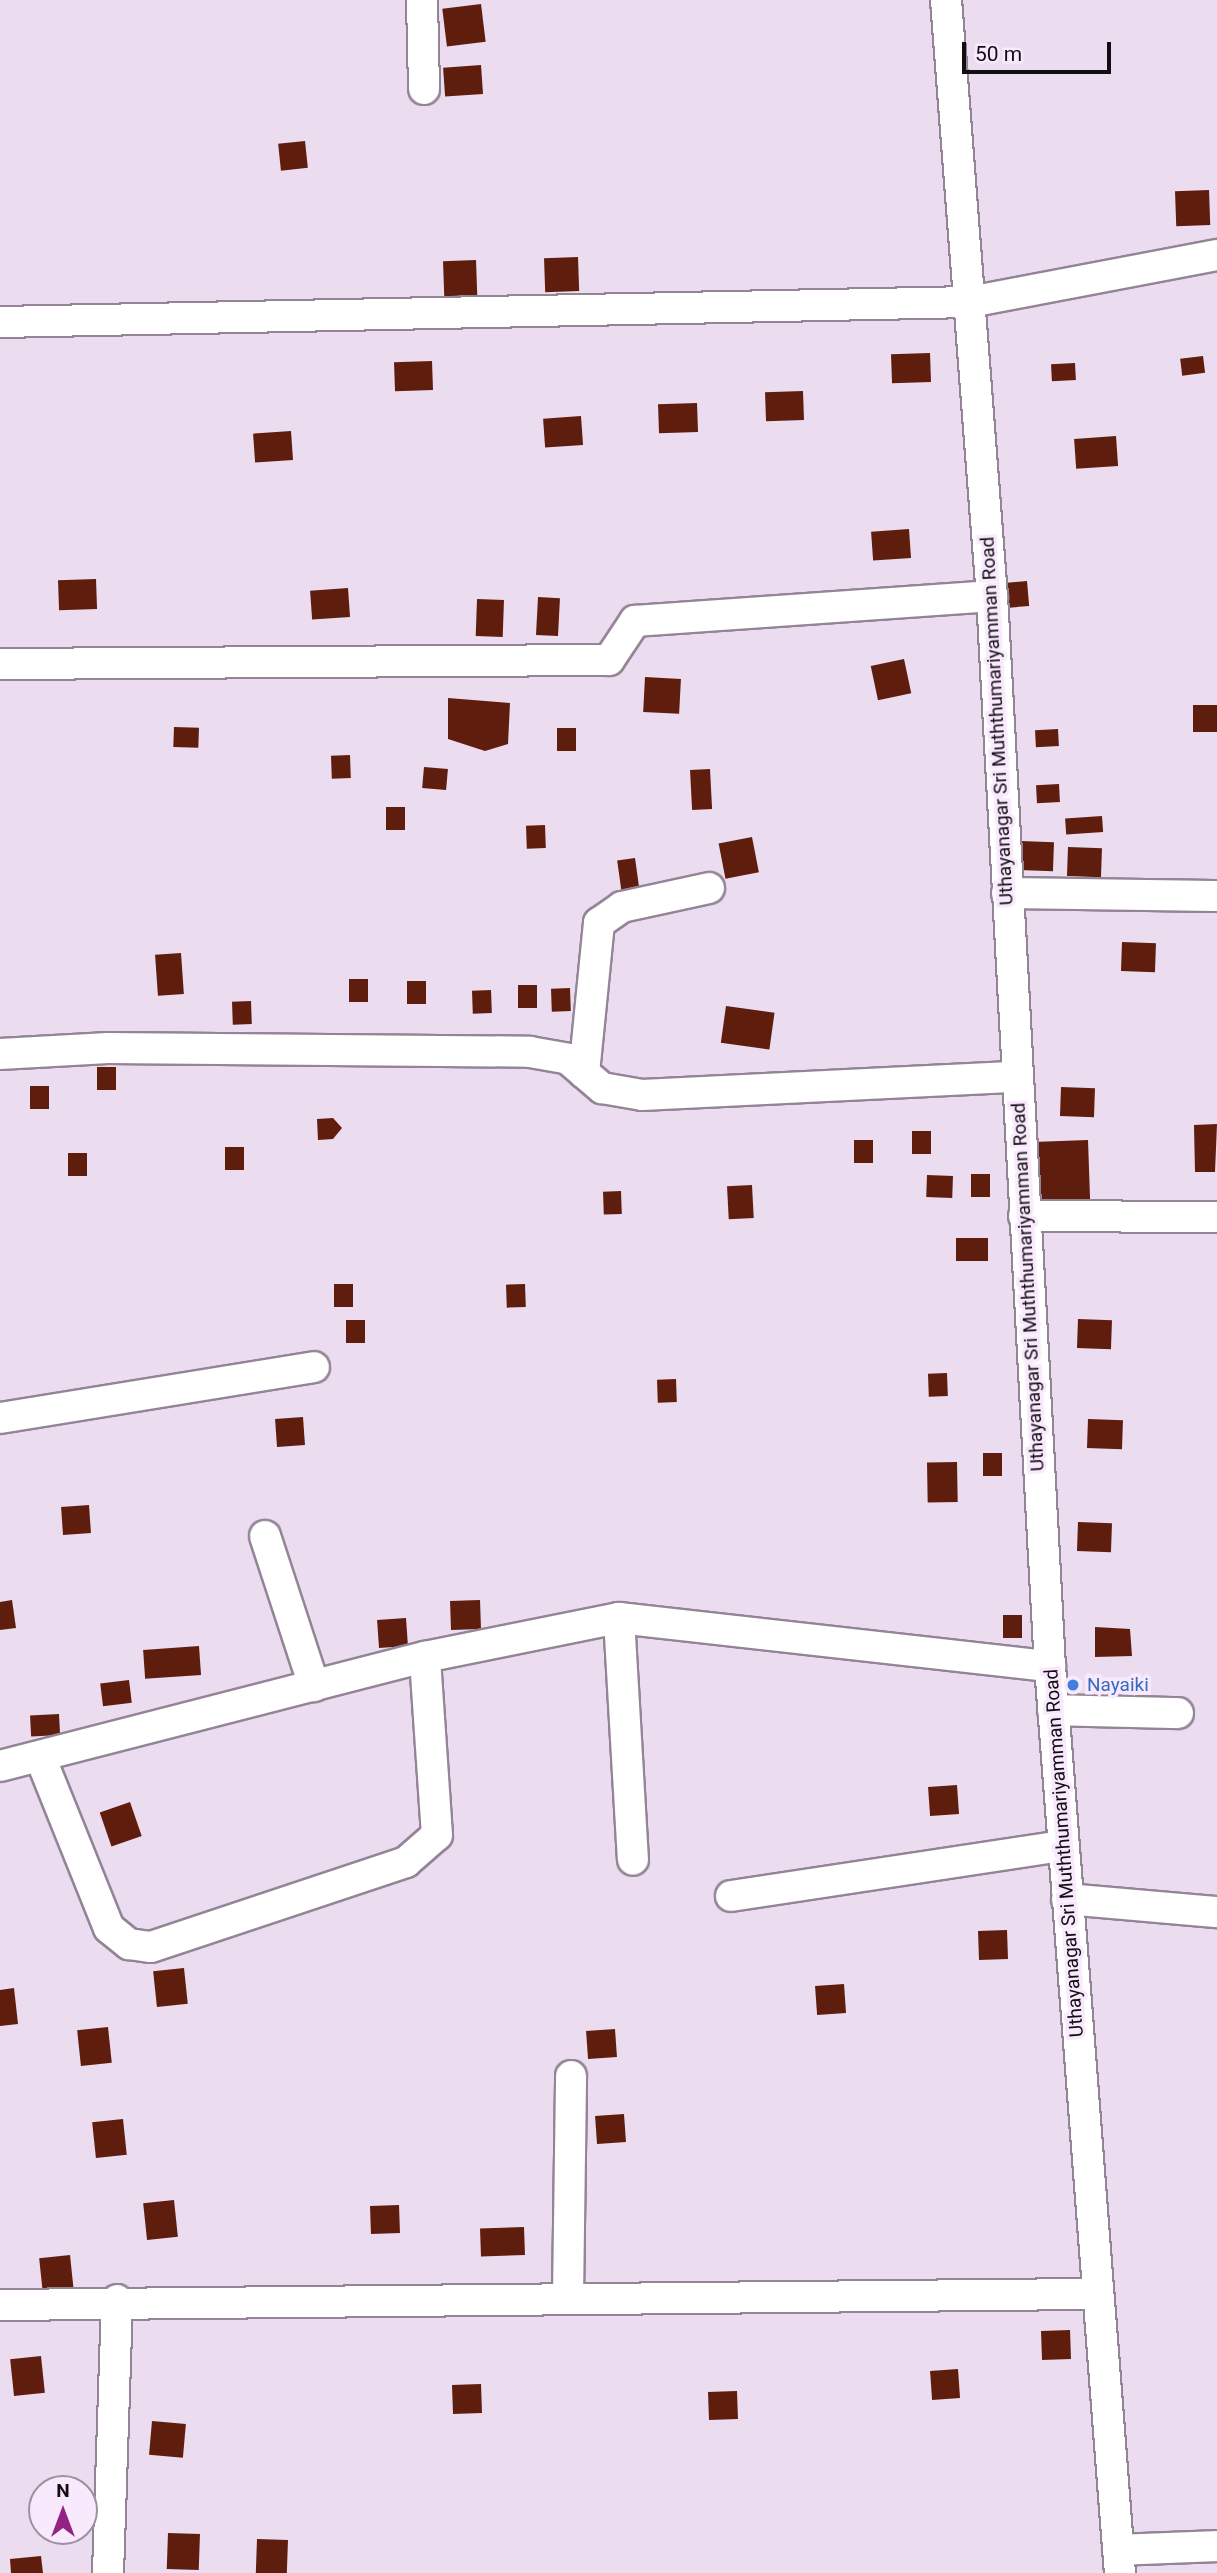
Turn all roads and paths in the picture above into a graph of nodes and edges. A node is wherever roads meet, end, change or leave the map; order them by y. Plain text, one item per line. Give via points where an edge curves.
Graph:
1 (422, 0) edge
2 (946, 0) edge
3 (424, 89) dead end
4 (1217, 255) edge
5 (970, 302) junction
6 (0, 322) edge
7 (992, 596) junction
8 (0, 664) edge
9 (709, 888) dead end
10 (1007, 893) junction
11 (1217, 896) edge
12 (0, 1054) edge
13 (584, 1073) junction
14 (1016, 1077) junction
15 (1024, 1216) junction
16 (1217, 1217) edge
17 (314, 1367) dead end
18 (0, 1418) edge
19 (265, 1536) dead end
20 (619, 1618) junction
21 (425, 1657) junction
22 (1050, 1666) junction
23 (314, 1686) junction
24 (1053, 1710) junction
25 (1178, 1713) dead end
26 (41, 1759) junction
27 (0, 1766) edge
28 (1063, 1846) junction
29 (633, 1860) dead end
30 (731, 1896) dead end
31 (1067, 1899) junction
32 (1217, 1912) edge
33 (571, 2076) dead end
34 (1096, 2294) junction
35 (568, 2297) junction
36 (117, 2300) junction
37 (0, 2305) edge
38 (1217, 2546) edge
39 (1119, 2562) edge
40 (108, 2573) edge

1 - 3 street
2 - 5 street, Uthayanagar Sri Muththumariyamman Road
4 - 5 street
5 - 6 street
5 - 7 street, Uthayanagar Sri Muththumariyamman Road
7 - 8 street via 635,621 609,660
7 - 10 street, Uthayanagar Sri Muththumariyamman Road
9 - 13 street via 622,907 599,923
10 - 11 street
10 - 14 street, Uthayanagar Sri Muththumariyamman Road
12 - 13 street via 108,1048 530,1052 568,1059
13 - 14 street via 602,1088 642,1095
14 - 15 street, Uthayanagar Sri Muththumariyamman Road
15 - 16 street
15 - 22 street, Uthayanagar Sri Muththumariyamman Road
17 - 18 street
19 - 23 street
20 - 21 street
20 - 22 street
20 - 29 street
21 - 23 street
21 - 26 street via 437,1835 406,1862 151,1947 129,1944 109,1928
22 - 24 street, Uthayanagar Sri Muththumariyamman Road
23 - 26 street
24 - 25 street
24 - 28 street, Uthayanagar Sri Muththumariyamman Road
26 - 27 street
28 - 30 street
28 - 31 street, Uthayanagar Sri Muththumariyamman Road
31 - 32 street
31 - 34 street, Uthayanagar Sri Muththumariyamman Road
33 - 35 street
34 - 35 street
34 - 39 street, Uthayanagar Sri Muththumariyamman Road
35 - 36 street
36 - 37 street
36 - 40 street
38 - 39 street

